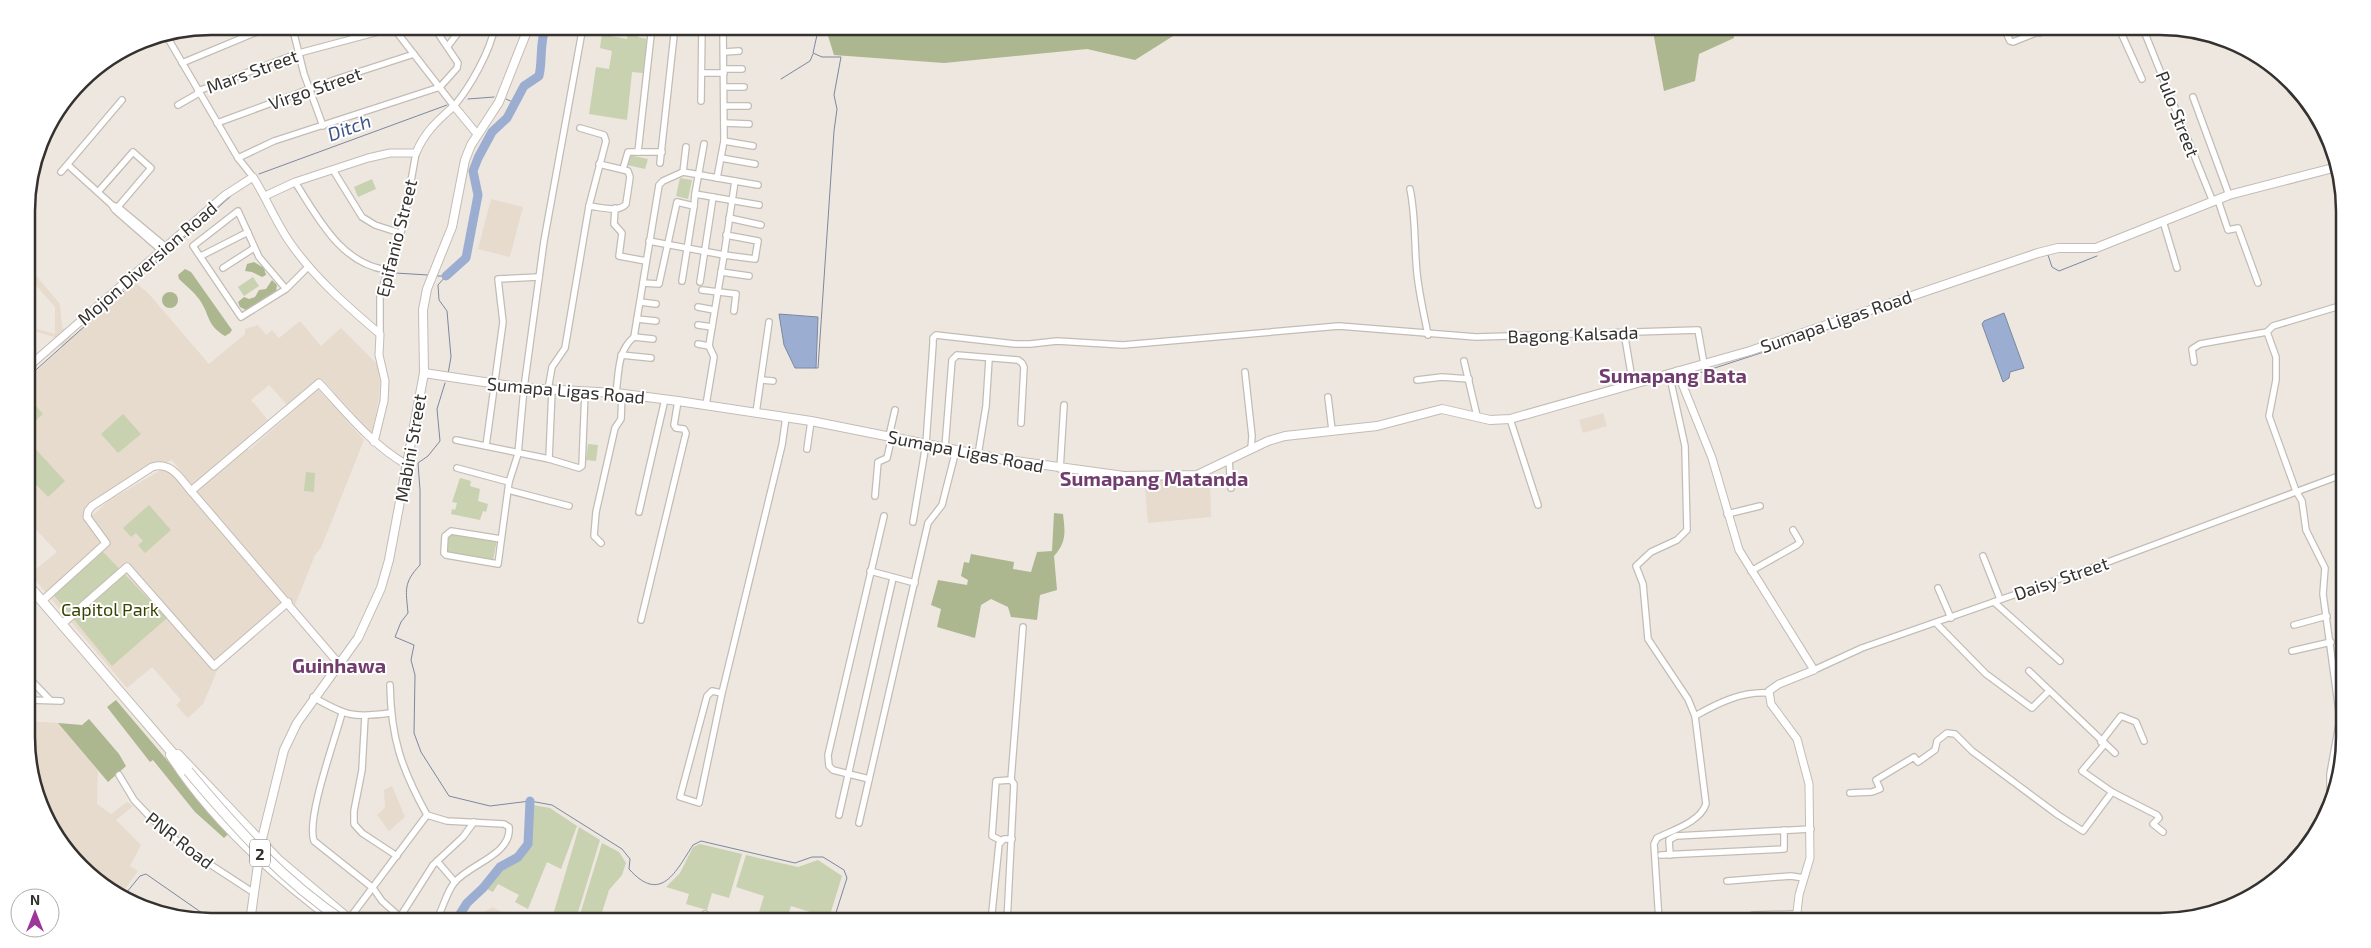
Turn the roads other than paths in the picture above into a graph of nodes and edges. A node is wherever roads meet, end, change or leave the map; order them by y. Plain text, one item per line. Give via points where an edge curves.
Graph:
1 (250, 35) edge
2 (294, 35) edge
3 (363, 35) edge
4 (399, 35) edge
5 (440, 35) edge
6 (456, 35) edge
7 (492, 35) edge
8 (525, 35) edge
9 (581, 35) edge
10 (651, 35) edge
11 (674, 35) edge
12 (702, 35) edge
13 (723, 35) edge
14 (2007, 35) edge
15 (2034, 35) edge
16 (2122, 35) edge
17 (2146, 35) edge
18 (169, 40) edge
19 (448, 46) junction
20 (739, 51) dead end
21 (724, 52) junction
22 (299, 53) junction
23 (414, 54) junction
24 (182, 64) junction
25 (742, 69) dead end
26 (724, 71) junction
27 (702, 73) junction
28 (2142, 79) dead end
29 (440, 87) junction
30 (724, 87) junction
31 (744, 87) dead end
32 (310, 88) junction
33 (198, 92) junction
34 (2193, 96) dead end
35 (122, 100) dead end
36 (701, 101) dead end
37 (178, 105) dead end
38 (454, 106) junction
39 (724, 106) junction
40 (748, 106) dead end
41 (217, 123) junction
42 (724, 124) junction
43 (749, 124) dead end
44 (323, 126) junction
45 (580, 128) dead end
46 (477, 134) junction
47 (724, 142) junction
48 (704, 144) dead end
49 (753, 146) dead end
50 (686, 147) dead end
51 (638, 152) junction
52 (662, 152) junction
53 (416, 153) junction
54 (238, 158) junction
55 (720, 158) junction
56 (660, 163) dead end
57 (68, 164) junction
58 (599, 164) junction
59 (755, 164) dead end
60 (623, 169) junction
61 (2331, 169) edge
62 (333, 170) junction
63 (61, 172) dead end
64 (683, 172) junction
65 (698, 175) junction
66 (253, 177) junction
67 (717, 178) junction
68 (735, 181) junction
69 (295, 182) junction
70 (758, 185) dead end
71 (1410, 189) dead end
72 (98, 192) junction
73 (695, 194) junction
74 (2229, 195) junction
75 (265, 196) junction
76 (712, 197) junction
77 (732, 200) junction
78 (2215, 201) junction
79 (759, 205) dead end
80 (589, 206) junction
81 (694, 206) junction
82 (115, 207) junction
83 (615, 208) junction
84 (729, 218) junction
85 (2163, 222) junction
86 (761, 225) dead end
87 (248, 232) junction
88 (400, 233) junction
89 (726, 235) junction
90 (649, 241) junction
91 (666, 242) junction
92 (254, 248) junction
93 (687, 248) junction
94 (164, 249) junction
95 (705, 252) junction
96 (724, 254) junction
97 (201, 256) junction
98 (646, 260) junction
99 (309, 266) junction
100 (223, 268) dead end
101 (2176, 268) dead end
102 (387, 270) junction
103 (720, 272) junction
104 (540, 276) junction
105 (749, 276) dead end
106 (682, 282) dead end
107 (700, 282) dead end
108 (643, 283) junction
109 (2258, 283) dead end
110 (286, 289) junction
111 (702, 290) dead end
112 (717, 292) junction
113 (640, 302) junction
114 (656, 304) dead end
115 (698, 307) dead end
116 (2336, 307) edge
117 (714, 310) junction
118 (734, 311) dead end
119 (637, 319) junction
120 (656, 322) dead end
121 (769, 322) dead end
122 (698, 325) dead end
123 (712, 327) junction
124 (1624, 332) junction
125 (2267, 332) junction
126 (380, 334) junction
127 (1428, 335) junction
128 (634, 337) junction
129 (653, 339) dead end
130 (698, 344) dead end
131 (709, 346) junction
132 (621, 355) junction
133 (651, 358) dead end
134 (989, 359) junction
135 (35, 361) edge
136 (1464, 361) dead end
137 (2194, 362) dead end
138 (1704, 364) junction
139 (1245, 372) dead end
140 (1673, 372) junction
141 (424, 373) junction
142 (1469, 379) junction
143 (761, 380) junction
144 (1417, 380) dead end
145 (773, 381) dead end
146 (494, 385) junction
147 (1633, 385) junction
148 (524, 388) junction
149 (550, 390) junction
150 (584, 392) junction
151 (619, 394) junction
152 (1328, 397) dead end
153 (664, 399) junction
154 (678, 401) junction
155 (706, 405) junction
156 (1064, 405) dead end
157 (895, 410) dead end
158 (756, 413) junction
159 (1477, 416) junction
160 (786, 417) junction
161 (1510, 419) junction
162 (811, 421) junction
163 (1021, 423) dead end
164 (1332, 430) junction
165 (891, 436) junction
166 (456, 440) dead end
167 (374, 442) junction
168 (926, 444) junction
169 (486, 446) junction
170 (945, 448) junction
171 (807, 449) dead end
172 (1251, 449) junction
173 (956, 450) junction
174 (518, 454) junction
175 (978, 455) junction
176 (549, 459) junction
177 (1230, 460) junction
178 (407, 465) junction
179 (457, 468) dead end
180 (1060, 469) junction
181 (2336, 477) edge
182 (509, 482) junction
183 (1232, 488) dead end
184 (508, 490) junction
185 (191, 491) junction
186 (2296, 491) junction
187 (874, 496) dead end
188 (1538, 505) dead end
189 (569, 506) dead end
190 (1760, 506) dead end
191 (639, 512) dead end
192 (1727, 514) junction
193 (884, 516) dead end
194 (912, 522) dead end
195 (1793, 530) dead end
196 (501, 539) junction
197 (601, 543) dead end
198 (1983, 556) dead end
199 (870, 571) junction
200 (1751, 571) junction
201 (893, 578) junction
202 (915, 583) junction
203 (1938, 588) dead end
204 (35, 593) edge
205 (2000, 599) junction
206 (42, 601) junction
207 (288, 602) junction
208 (1994, 602) junction
209 (2327, 616) junction
210 (1950, 618) junction
211 (641, 620) dead end
212 (62, 624) junction
213 (1937, 624) junction
214 (2294, 625) dead end
215 (1023, 627) dead end
216 (2331, 642) junction
217 (2292, 651) dead end
218 (2060, 661) dead end
219 (340, 665) junction
220 (1814, 670) junction
221 (2029, 671) dead end
222 (35, 684) edge
223 (390, 685) dead end
224 (2336, 685) edge
225 (2049, 691) junction
226 (722, 693) junction
227 (1769, 693) junction
228 (313, 698) junction
229 (35, 700) edge
230 (50, 700) junction
231 (61, 701) dead end
232 (342, 713) junction
233 (390, 713) junction
234 (366, 716) junction
235 (1695, 716) junction
236 (158, 736) junction
237 (2144, 740) dead end
238 (2336, 741) edge
239 (2102, 744) junction
240 (2114, 753) dead end
241 (849, 774) junction
242 (119, 775) dead end
243 (869, 779) junction
244 (1010, 780) junction
245 (2330, 783) edge
246 (2112, 792) junction
247 (1850, 793) dead end
248 (426, 815) junction
249 (839, 815) dead end
250 (474, 822) junction
251 (860, 823) dead end
252 (1811, 829) junction
253 (1784, 830) junction
254 (2163, 832) dead end
255 (1000, 840) junction
256 (1012, 840) junction
257 (261, 843) junction
258 (1661, 855) dead end
259 (1670, 855) junction
260 (397, 856) junction
261 (260, 860) junction
262 (437, 861) junction
263 (1804, 878) junction
264 (1727, 881) dead end
265 (455, 882) junction
266 (373, 888) junction
267 (254, 893) junction
268 (251, 913) edge
269 (325, 913) edge
270 (337, 913) edge
271 (340, 913) edge
272 (355, 913) edge
273 (397, 913) edge
274 (402, 913) edge
275 (438, 913) edge
276 (992, 913) edge
277 (1008, 913) edge
278 (1658, 913) edge
279 (1797, 913) edge

1 - 24 street
2 - 22 street
3 - 22 street, Mars Street
4 - 23 street
5 - 19 street
6 - 19 street
7 - 38 street via 474,77
8 - 46 main road, Mabini Street via 499,102
9 - 104 street
10 - 51 street
11 - 52 street
12 - 27 street
13 - 21 street
14 - 15 street via 2013,42
16 - 28 street
17 - 78 street, Pulo Street
18 - 24 street
19 - 29 street via 456,57 457,68
20 - 21 street
21 - 26 street
22 - 32 street
22 - 33 street, Mars Street
23 - 29 street
23 - 32 street, Virgo Street
24 - 33 street
25 - 26 street
26 - 27 street
26 - 30 street
27 - 36 street
29 - 38 street
29 - 44 street
30 - 31 street
30 - 39 street
32 - 41 street, Virgo Street
32 - 44 street
33 - 37 street, Mars Street
33 - 41 street
34 - 74 street
35 - 57 street
38 - 46 street
38 - 53 street, Epifanio Street via 432,125
39 - 40 street
39 - 42 street
41 - 54 street
42 - 43 street
42 - 47 street
44 - 54 street via 274,141
45 - 58 street via 606,137
46 - 141 main road, Mabini Street via 465,160 452,227 427,289 423,310
47 - 49 street
47 - 55 street
48 - 65 street
50 - 64 street
51 - 52 street
51 - 60 street via 626,153
52 - 56 street
53 - 62 street via 390,153
53 - 88 street, Epifanio Street
54 - 66 street
55 - 59 street
55 - 67 street
57 - 63 street
57 - 72 street
58 - 60 street
58 - 80 street
60 - 83 street via 630,173 626,204
61 - 74 main road, Sumapa Ligas Road
62 - 69 street
62 - 88 street via 362,217
64 - 65 street
64 - 90 street via 659,185
65 - 67 street
65 - 73 street
66 - 75 street
66 - 94 street, Mojon Diversion Road via 225,195
67 - 68 street
68 - 70 street
68 - 77 street
69 - 75 street
69 - 102 street via 343,250 372,268
71 - 127 street via 1415,215 1417,276
72 - 82 street
72 - 82 street via 133,152 151,168
73 - 76 street
73 - 81 street
74 - 78 main road, Sumapa Ligas Road
75 - 99 street via 290,243
76 - 77 street
76 - 95 street
77 - 79 street
77 - 84 street
78 - 85 main road, Sumapa Ligas Road
78 - 109 street, Pulo Street via 2228,230 2238,228
80 - 83 street
80 - 149 street via 566,348 552,367
81 - 91 street via 677,202
81 - 93 street
82 - 94 street
83 - 98 street via 614,224 622,232 620,256
84 - 86 street
84 - 89 street
85 - 101 street
85 - 138 main road, Sumapa Ligas Road via 2096,248 2058,248 2004,263
87 - 92 street
87 - 97 street
87 - 97 street via 238,211 193,246
88 - 102 street, Epifanio Street
89 - 96 street
89 - 96 street via 758,241 756,259
90 - 91 street
90 - 98 street
91 - 93 street
91 - 108 street via 659,284
92 - 100 street
92 - 110 street
93 - 95 street
93 - 106 street
94 - 135 street, Mojon Diversion Road
95 - 96 street
95 - 107 street
96 - 103 street
97 - 110 street via 241,317
98 - 108 street
99 - 110 street
99 - 126 street
102 - 126 street, Epifanio Street via 380,295
103 - 105 street
103 - 112 street
104 - 146 street via 498,279 503,322
104 - 148 street
108 - 113 street
111 - 112 street
112 - 117 street
112 - 118 street via 736,294
113 - 114 street
113 - 119 street
115 - 117 street
116 - 125 street via 2273,326
117 - 123 street
119 - 120 street
119 - 128 street
121 - 143 street
122 - 123 street
123 - 131 street
124 - 127 street, Bagong Kalsada via 1476,337
124 - 138 street, Bagong Kalsada via 1698,330
124 - 147 street
125 - 137 street via 2200,344 2192,349
125 - 186 street via 2276,357 2276,380 2269,416
126 - 167 street, Epifanio Street via 384,401
127 - 168 street, Bagong Kalsada via 1339,326 1123,345 1057,340 1014,344 936,335 932,344
128 - 129 street
128 - 132 street via 625,344
130 - 131 street
131 - 155 street via 714,357
132 - 133 street
132 - 151 street
134 - 163 street via 1022,362
134 - 170 street via 957,355 952,360
134 - 175 street
136 - 142 street
138 - 140 main road, Sumapa Ligas Road
139 - 172 street
140 - 147 main road, Sumapa Ligas Road
140 - 192 street via 1712,458
140 - 235 street via 1685,446 1687,530 1677,540 1651,552 1636,566 1643,584 1648,639 1688,699
141 - 146 main road, Sumapa Ligas Road
141 - 178 main road, Mabini Street
142 - 144 street via 1442,377
142 - 159 street
143 - 145 street
143 - 158 street
146 - 148 main road, Sumapa Ligas Road
146 - 169 street
147 - 161 main road, Sumapa Ligas Road
148 - 149 main road, Sumapa Ligas Road
148 - 174 street
149 - 150 main road, Sumapa Ligas Road
149 - 176 street
150 - 151 main road, Sumapa Ligas Road
150 - 176 street via 582,466 574,468
151 - 153 main road, Sumapa Ligas Road
151 - 197 street via 621,419 615,428 596,512 594,536
152 - 164 street
153 - 154 main road, Sumapa Ligas Road
153 - 191 street
154 - 155 main road, Sumapa Ligas Road
154 - 211 street via 674,425 686,433
155 - 158 main road, Sumapa Ligas Road
156 - 180 street
157 - 165 street
158 - 160 main road, Sumapa Ligas Road
159 - 161 main road, Sumapa Ligas Road via 1497,421
159 - 164 main road, Sumapa Ligas Road via 1442,409 1390,424
160 - 162 main road, Sumapa Ligas Road
160 - 226 street
161 - 188 street
162 - 165 main road, Sumapa Ligas Road
162 - 171 street
164 - 172 main road, Sumapa Ligas Road via 1285,436
165 - 168 main road, Sumapa Ligas Road
165 - 187 street via 887,458 878,462
166 - 169 street
167 - 178 street
167 - 185 street via 319,383
168 - 170 main road, Sumapa Ligas Road
168 - 194 street
169 - 174 street
170 - 173 main road, Sumapa Ligas Road
172 - 177 main road, Sumapa Ligas Road
173 - 175 main road, Sumapa Ligas Road
173 - 202 street via 942,505 928,523
174 - 176 street
174 - 182 street
175 - 180 main road, Sumapa Ligas Road
177 - 180 main road, Sumapa Ligas Road via 1197,475 1178,477 1124,476
177 - 183 street
178 - 219 main road, Mabini Street via 381,588 358,638
179 - 182 street
181 - 186 street, Daisy Street
182 - 184 street
184 - 189 street
184 - 196 street
185 - 206 street via 169,467 159,465 88,511 89,522 106,543
185 - 207 street
186 - 205 street, Daisy Street
186 - 209 street via 2302,501 2306,530 2325,568 2323,594
190 - 192 street
192 - 200 street
193 - 199 street
195 - 200 street via 1800,542 1797,545
196 - 196 street via 451,531 445,536 444,553 498,564
198 - 205 street
199 - 201 street
199 - 241 street via 828,755 832,770
200 - 220 street
201 - 202 street
201 - 241 street
202 - 243 street
203 - 210 street
204 - 206 highway, 2
205 - 208 street, Daisy Street
206 - 212 highway, 2
207 - 212 street via 214,666 127,568
207 - 219 street
208 - 210 street, Daisy Street
208 - 218 street
209 - 214 street
209 - 216 street
210 - 213 street, Daisy Street
212 - 236 highway, 2
213 - 220 street, Daisy Street via 1862,648
213 - 225 street via 1986,674 2032,708
215 - 244 street
216 - 217 street
216 - 224 street
219 - 228 main road, Mabini Street
220 - 227 street, Daisy Street via 1779,684
221 - 225 street
222 - 230 street
223 - 233 street
225 - 239 street
226 - 226 street via 712,691 707,696 680,797 699,803
227 - 235 street via 1754,692 1720,703
227 - 252 street via 1771,704 1797,740 1809,784
228 - 232 street
228 - 257 main road, Mabini Street via 284,750
229 - 230 street
230 - 231 street
232 - 234 street
232 - 266 street via 314,813 312,834 314,841
233 - 234 street
233 - 248 street via 398,754 409,784
234 - 260 street via 354,824 362,834
235 - 278 street via 1706,804 1704,812 1657,838 1654,844
236 - 257 main road via 193,768
236 - 261 main road via 184,776
236 - 270 highway, 2, bridge via 268,860 293,883
237 - 239 street via 2136,722 2121,716
238 - 245 street
239 - 240 street
239 - 246 street via 2082,771
241 - 243 street
241 - 249 street
242 - 267 street, PNR Road via 142,810 188,850
243 - 251 street
244 - 255 street via 996,781 992,836
244 - 256 street via 1014,784
246 - 247 street via 2086,829 2080,830 1972,751 1955,734 1947,733 1937,741 1935,750 1918,762 1914,757 1876,780 1880,789
246 - 254 street via 2158,816 2153,824
248 - 250 street via 447,821
248 - 260 street
250 - 262 street
250 - 265 street via 504,824 510,827 510,838 503,847
252 - 253 street
252 - 263 street via 1810,858
253 - 259 street via 1676,836 1669,840
253 - 259 street via 1784,849
255 - 256 street
255 - 276 street
256 - 277 street
257 - 261 main road, Mabini Street
257 - 271 main road
258 - 259 street
260 - 266 street
261 - 267 main road, Mabini Street
261 - 269 main road
262 - 265 street
262 - 274 street
263 - 264 street via 1790,876
263 - 279 street
265 - 275 street
266 - 272 street
266 - 273 street
267 - 268 main road, Mabini Street

